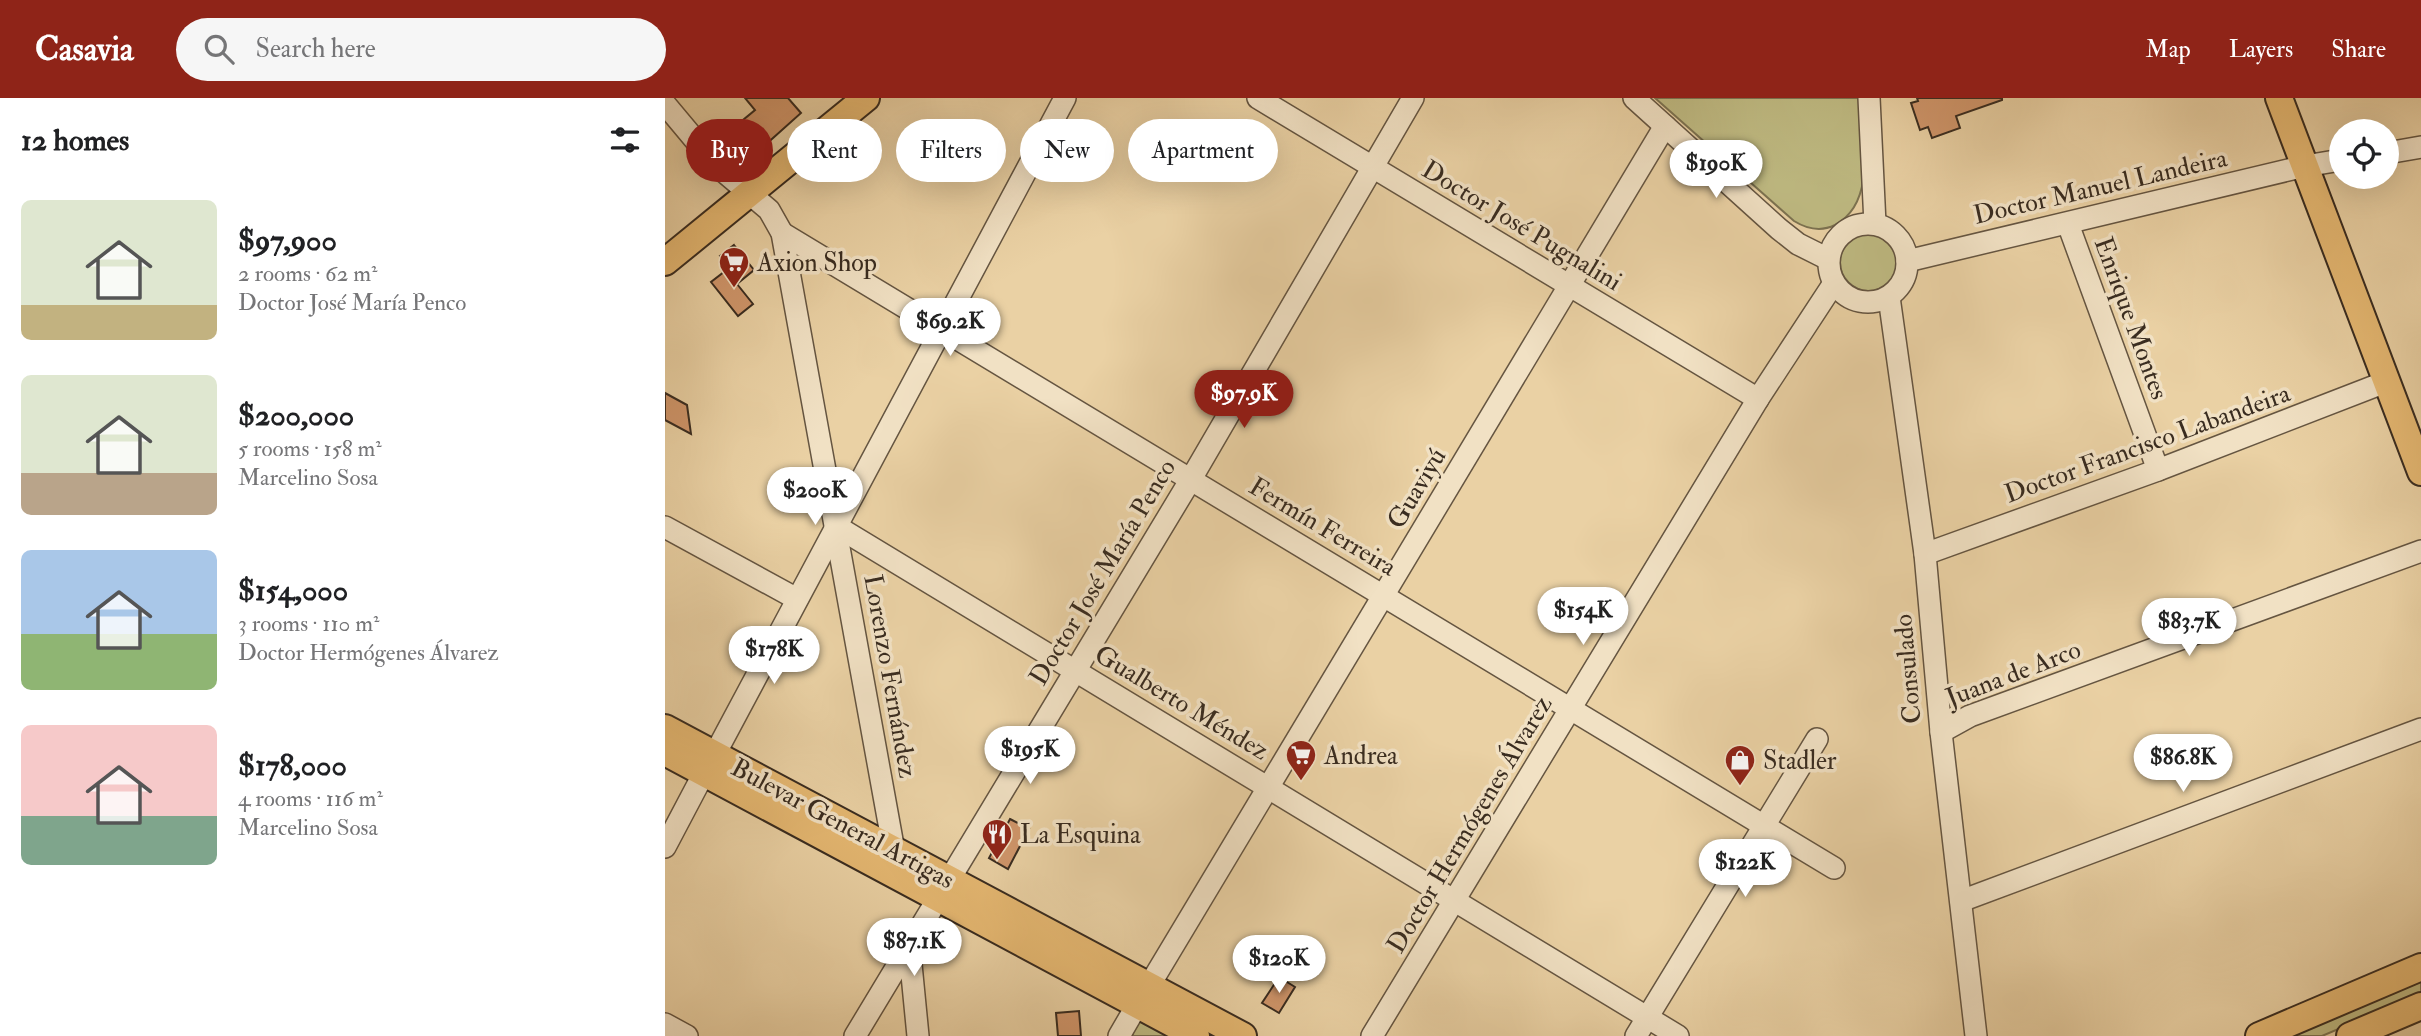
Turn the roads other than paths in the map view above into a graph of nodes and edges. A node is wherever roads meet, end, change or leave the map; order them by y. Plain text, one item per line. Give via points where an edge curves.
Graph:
1 (866, 98) edge
2 (1065, 98) edge
3 (1258, 98) edge
4 (1413, 98) edge
5 (1634, 98) edge
6 (1869, 98) edge
7 (2279, 98) edge
8 (665, 104) edge
9 (1665, 126) junction
10 (2421, 147) edge
11 (2399, 151) edge
12 (2329, 162) edge
13 (2305, 166) junction
14 (1373, 167) junction
15 (749, 192) junction
16 (1875, 224) junction
17 (2067, 224) junction
18 (782, 233) junction
19 (1828, 259) junction
20 (1907, 261) junction
21 (665, 262) edge
22 (1834, 283) junction
23 (1569, 286) junction
24 (1889, 297) junction
25 (942, 329) junction
26 (2388, 382) junction
27 (1758, 398) junction
28 (2158, 470) junction
29 (2421, 472) edge
30 (1191, 479) junction
31 (836, 526) junction
32 (665, 527) edge
33 (2421, 551) edge
34 (1925, 554) junction
35 (1384, 595) junction
36 (797, 598) junction
37 (1076, 671) junction
38 (1571, 708) junction
39 (665, 728) edge
40 (2421, 729) edge
41 (1941, 732) junction
42 (1817, 739) dead end
43 (665, 752) edge
44 (710, 764) junction
45 (1269, 787) junction
46 (1765, 825) junction
47 (665, 847) edge
48 (894, 851) junction
49 (1834, 868) dead end
50 (942, 888) junction
51 (1456, 900) junction
52 (1961, 901) junction
53 (909, 944) junction
54 (2421, 967) edge
55 (1143, 996) junction
56 (2421, 1006) edge
57 (1648, 1017) junction
58 (665, 1024) edge
59 (687, 1036) edge
60 (855, 1036) edge
61 (918, 1036) edge
62 (1119, 1036) edge
63 (1196, 1036) edge
64 (1243, 1036) edge
65 (1372, 1036) edge
66 (1636, 1036) edge
67 (1678, 1036) edge
68 (1976, 1036) edge
69 (2259, 1036) edge
70 (2350, 1036) edge

1 - 15 main road
2 - 25 street
3 - 14 street, Doctor José Pugnalini
4 - 14 street, Doctor José María Penco
5 - 9 street
6 - 16 street
7 - 13 main road
8 - 15 street, Lorenzo Fernández via 716,165
9 - 19 street via 1789,237
9 - 23 street, Guaviyú
10 - 11 street
12 - 13 street, Doctor Manuel Landeira
13 - 17 street, Doctor Manuel Landeira
13 - 26 main road
14 - 23 street, Doctor José Pugnalini
14 - 30 street, Doctor José María Penco
15 - 18 street, Lorenzo Fernández via 769,210
15 - 21 main road
16 - 19 street via 1857,225 1840,234
16 - 20 street via 1900,240
17 - 20 street, Doctor Manuel Landeira
17 - 28 street, Enrique Montes
18 - 25 street, Fermín Ferreira
18 - 31 street, Lorenzo Fernández
19 - 22 street
20 - 24 street via 1901,284
22 - 24 street via 1854,300 1872,302
22 - 27 street, Doctor Hermógenes Álvarez
23 - 27 street, Doctor José Pugnalini
23 - 35 street, Guaviyú
24 - 34 street, Consulado
25 - 30 street, Fermín Ferreira
25 - 31 street
26 - 28 street, Doctor Francisco Labandeira
26 - 29 main road
27 - 38 street, Doctor Hermógenes Álvarez
28 - 34 street, Doctor Francisco Labandeira
30 - 35 street, Fermín Ferreira
30 - 37 street, Doctor José María Penco
31 - 36 street
31 - 37 street, Gualberto Méndez
31 - 48 street, Lorenzo Fernández
32 - 36 street
33 - 41 street, Juana de Arco via 1971,716
34 - 41 street, Consulado
35 - 38 street, Fermín Ferreira
35 - 45 street, Guaviyú
36 - 44 street
37 - 45 street, Gualberto Méndez
37 - 50 street, Doctor José María Penco
38 - 46 street, Fermín Ferreira
38 - 51 street, Doctor Hermógenes Álvarez
39 - 44 main road, Bulevar General Artigas
40 - 52 street
41 - 52 street, Consulado
42 - 46 street
43 - 44 main road, Bulevar General Artigas
44 - 47 street
44 - 48 main road, Bulevar General Artigas
44 - 50 main road, Bulevar General Artigas
45 - 51 street, Gualberto Méndez
45 - 55 street, Guaviyú
46 - 49 street, Fermín Ferreira
46 - 57 street
48 - 50 main road, Bulevar General Artigas
50 - 53 street, Doctor José María Penco
50 - 55 main road, Bulevar General Artigas
51 - 57 street, Gualberto Méndez
51 - 65 street, Doctor Hermógenes Álvarez
52 - 68 street, Consulado
53 - 60 street, Doctor José María Penco
53 - 61 street
54 - 69 main road
55 - 62 street, Guaviyú
55 - 63 main road, Bulevar General Artigas
55 - 64 main road, Bulevar General Artigas
56 - 70 main road
57 - 66 street
57 - 67 street, Gualberto Méndez
58 - 59 street

